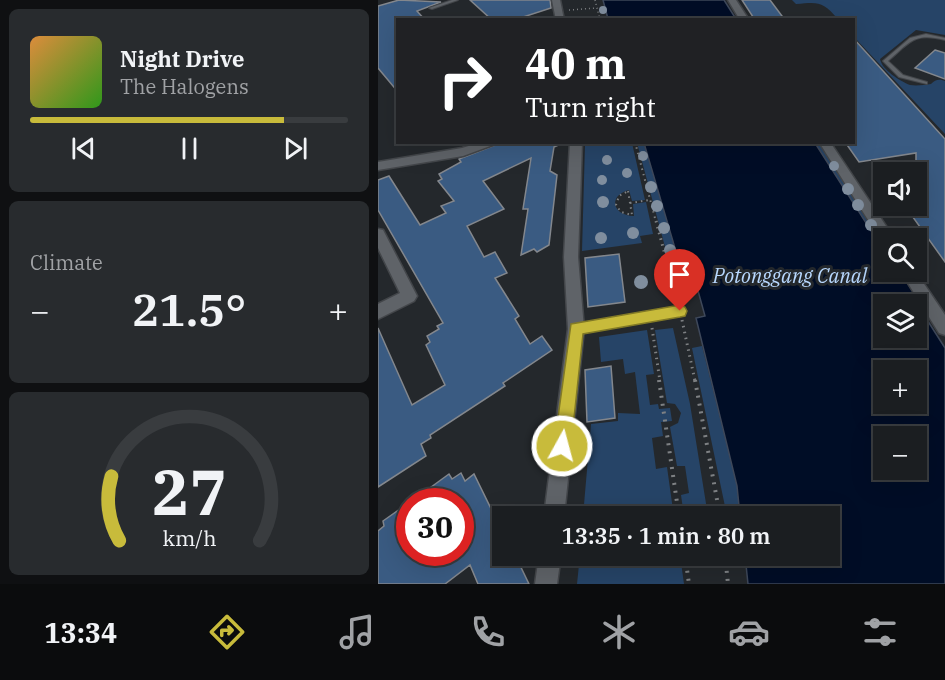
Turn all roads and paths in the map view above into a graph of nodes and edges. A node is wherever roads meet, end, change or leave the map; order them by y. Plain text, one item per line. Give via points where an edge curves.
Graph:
1 (456, 0) edge
2 (556, 0) edge
3 (595, 0) edge
4 (732, 0) edge
5 (431, 8) dead end
6 (597, 8) junction
7 (564, 10) dead end
8 (560, 18) edge
9 (600, 18) edge
10 (744, 18) edge
11 (945, 39) edge
12 (925, 83) dead end
13 (489, 144) edge
14 (576, 144) edge
15 (635, 144) edge
16 (826, 144) edge
17 (378, 166) edge
18 (649, 200) junction
19 (630, 203) junction
20 (881, 228) edge
21 (378, 234) edge
22 (915, 282) edge
23 (680, 311) junction
24 (378, 312) edge
25 (650, 318) junction
26 (945, 328) edge
27 (576, 329) junction
28 (555, 506) edge
29 (678, 506) edge
30 (718, 506) edge
31 (548, 566) edge
32 (687, 566) edge
33 (726, 566) edge
34 (546, 584) edge
35 (689, 584) edge
36 (728, 584) edge

1 - 5 lane
2 - 8 street
3 - 6 path
4 - 10 street
6 - 7 path
6 - 9 path
11 - 12 lane via 917,35 885,61 901,76
13 - 17 street
14 - 27 street via 571,257
15 - 18 path
16 - 20 street
18 - 19 path
18 - 23 path
19 - 19 path via 628,191 619,196 616,205 621,212 632,215
21 - 24 street via 409,296
22 - 26 street
23 - 25 lane
23 - 30 path
25 - 27 lane
25 - 29 path
27 - 28 street
31 - 34 street
32 - 35 path
33 - 36 path

